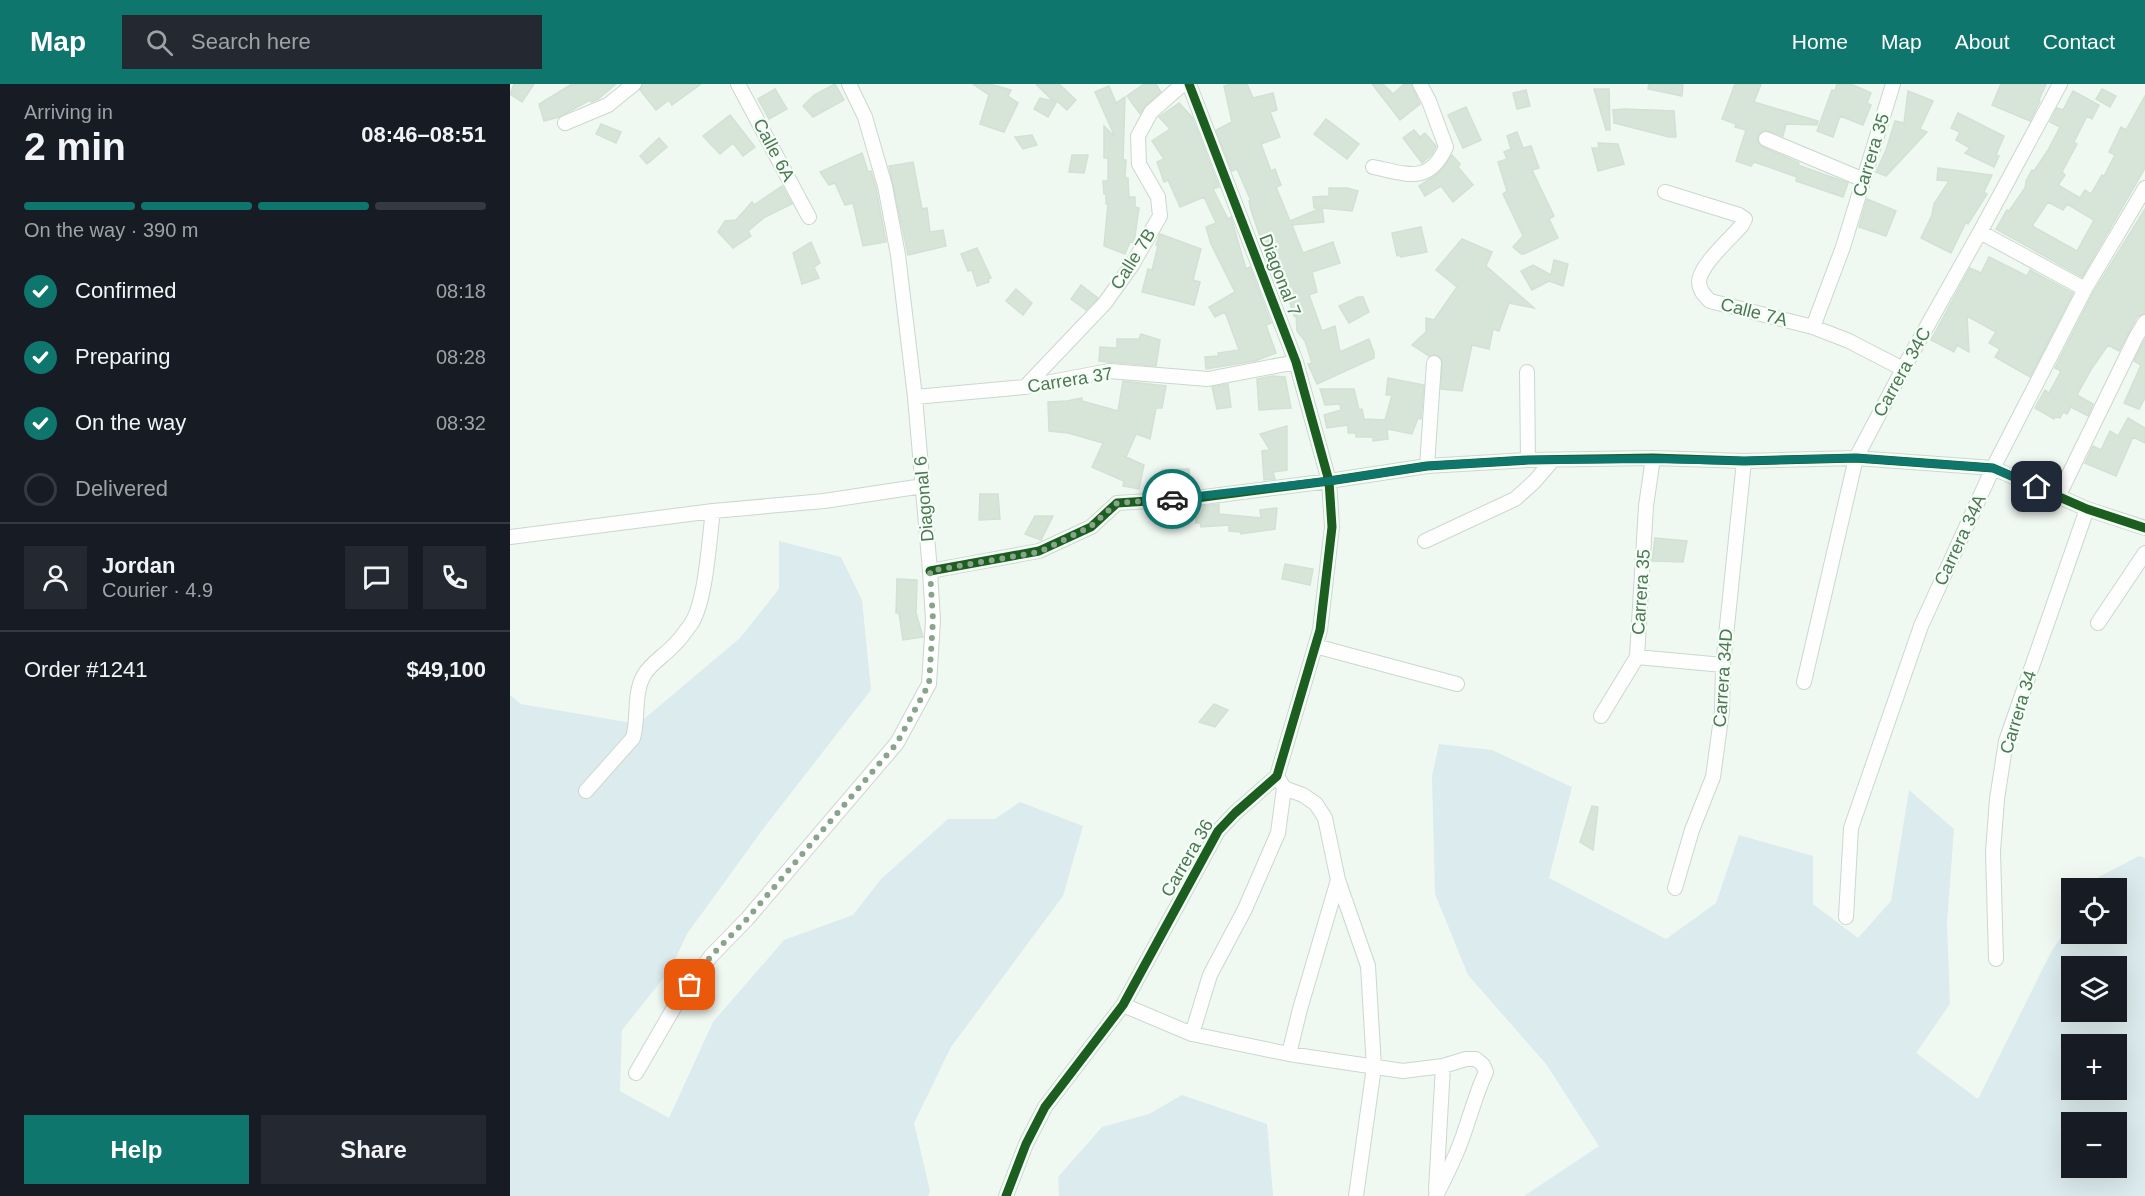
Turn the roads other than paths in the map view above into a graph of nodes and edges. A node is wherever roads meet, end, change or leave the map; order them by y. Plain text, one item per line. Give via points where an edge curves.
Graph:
1 (634, 84) edge
2 (738, 84) edge
3 (849, 84) edge
4 (1183, 84) edge
5 (1189, 84) edge
6 (1420, 84) edge
7 (1893, 84) edge
8 (2060, 84) edge
9 (565, 123) dead end
10 (1766, 139) dead end
11 (1373, 167) dead end
12 (1864, 180) junction
13 (2145, 188) edge
14 (1665, 192) dead end
15 (809, 217) dead end
16 (1980, 232) junction
17 (2085, 289) junction
18 (2145, 322) edge
19 (1813, 327) junction
20 (1296, 362) junction
21 (1434, 363) dead end
22 (1903, 369) junction
23 (1527, 372) dead end
24 (1025, 387) junction
25 (915, 397) junction
26 (1856, 458) junction
27 (1653, 459) junction
28 (1528, 460) junction
29 (1552, 461) junction
30 (1744, 461) junction
31 (1427, 466) junction
32 (1993, 468) junction
33 (1329, 481) junction
34 (923, 486) junction
35 (2058, 497) junction
36 (2087, 509) junction
37 (713, 512) junction
38 (2145, 528) edge
39 (510, 537) edge
40 (1425, 541) dead end
41 (2145, 553) edge
42 (930, 571) junction
43 (2098, 623) dead end
44 (1315, 646) junction
45 (1637, 657) junction
46 (1723, 665) junction
47 (1804, 682) dead end
48 (1457, 684) dead end
49 (1601, 716) dead end
50 (1277, 776) junction
51 (1284, 788) junction
52 (586, 791) dead end
53 (1338, 880) junction
54 (1675, 888) dead end
55 (1846, 916) dead end
56 (1996, 959) dead end
57 (1123, 1005) junction
58 (1192, 1034) junction
59 (1289, 1054) junction
60 (1443, 1066) junction
61 (1374, 1067) junction
62 (636, 1073) dead end
63 (1006, 1196) edge
64 (1356, 1196) edge
65 (1436, 1196) edge

1 - 9 street via 609,105
2 - 15 street, Calle 6A
3 - 25 street, Diagonal 6 via 865,117 885,186 898,255
4 - 24 street, Calle 7B via 1151,112 1138,136 1139,164 1158,197 1160,216 1105,303
5 - 20 street, Diagonal 7
6 - 11 street via 1446,147 1442,157 1425,173 1413,175
7 - 12 street, Carrera 35
8 - 16 street, Carrera 34C
10 - 12 street
12 - 19 street, Carrera 35
13 - 17 street, Carrera 34A
14 - 19 street, Calle 7A via 1745,219 1702,270 1699,283 1710,301
16 - 17 street
16 - 22 street, Carrera 34C
17 - 32 street, Carrera 34A
18 - 35 street
19 - 22 street, Calle 7A
20 - 24 street, Carrera 37 via 1208,379 1109,371
20 - 33 street, Diagonal 7
21 - 31 street
22 - 26 street, Carrera 34C
23 - 28 street
24 - 25 street, Carrera 37
25 - 34 street, Diagonal 6
26 - 30 street
26 - 32 street
26 - 47 street, Carrera 34C
27 - 29 street
27 - 30 street
27 - 45 street, Carrera 35 via 1646,506
28 - 29 street
28 - 31 street
29 - 40 street via 1515,499
30 - 46 street, Carrera 34D
31 - 33 street
32 - 35 street
32 - 55 street, Carrera 34A via 1921,626 1851,828
33 - 42 street via 1196,498 1117,503 1090,527 1039,552
33 - 44 street via 1332,527
34 - 37 street
34 - 42 street, Diagonal 6
35 - 36 street
36 - 38 street
36 - 56 street, Carrera 34 via 2006,741 1993,852
37 - 39 street
37 - 52 street via 693,622 643,676 633,738
41 - 43 street
42 - 62 street, Diagonal 6 via 933,620 929,684 897,743 711,956 679,999
44 - 48 street
44 - 50 street
45 - 46 street
45 - 49 street, Carrera 35
46 - 54 street, Carrera 34D via 1722,711 1713,777
50 - 51 street
50 - 57 street, Carrera 36 via 1218,831
51 - 53 street via 1304,795 1325,818
51 - 58 street via 1278,833 1245,909 1210,975
53 - 59 street
53 - 61 street via 1368,966
57 - 58 street
57 - 63 street, Carrera 36 via 1046,1107 1026,1144
58 - 59 street
59 - 61 street
60 - 61 street via 1403,1071
60 - 65 street
60 - 65 street via 1476,1059 1486,1072 1457,1152
61 - 64 street

